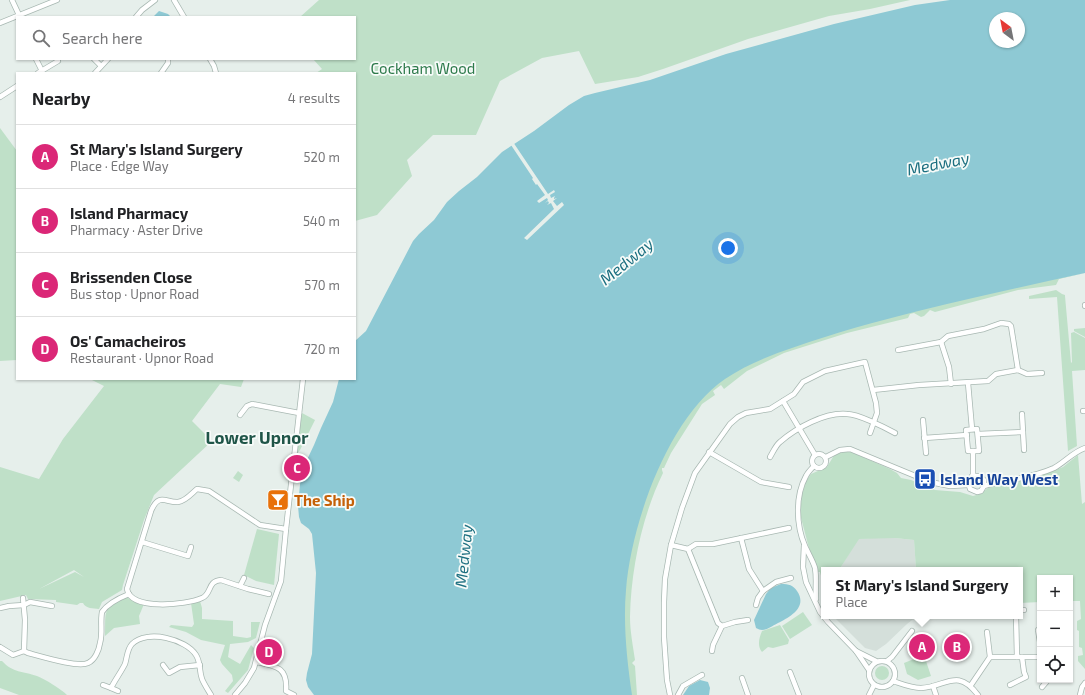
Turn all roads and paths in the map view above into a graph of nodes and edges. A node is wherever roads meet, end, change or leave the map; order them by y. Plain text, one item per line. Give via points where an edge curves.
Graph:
1 (12, 0) edge
2 (57, 0) edge
3 (155, 0) edge
4 (174, 0) edge
5 (19, 15) joint
6 (16, 16) edge
7 (137, 16) edge
8 (183, 16) edge
9 (0, 23) edge
10 (36, 60) edge
11 (95, 60) edge
12 (107, 60) edge
13 (168, 60) edge
14 (211, 60) edge
15 (58, 61) dead end
16 (101, 66) junction
17 (40, 72) edge
18 (96, 72) edge
19 (162, 72) edge
20 (216, 72) edge
21 (16, 89) edge
22 (0, 97) edge
23 (941, 342) junction
24 (898, 350) dead end
25 (1018, 370) junction
26 (1042, 373) dead end
27 (303, 380) edge
28 (968, 383) junction
29 (951, 384) junction
30 (873, 390) junction
31 (783, 401) junction
32 (299, 414) junction
33 (1022, 414) dead end
34 (240, 415) dead end
35 (923, 420) dead end
36 (873, 422) junction
37 (800, 428) junction
38 (972, 429) junction
39 (1023, 432) junction
40 (870, 433) dead end
41 (895, 433) dead end
42 (978, 434) junction
43 (967, 435) junction
44 (924, 438) junction
45 (1085, 448) edge
46 (1024, 450) dead end
47 (973, 451) junction
48 (709, 452) junction
49 (926, 453) dead end
50 (815, 455) junction
51 (770, 457) dead end
52 (826, 457) junction
53 (814, 466) junction
54 (974, 475) junction
55 (968, 485) junction
56 (984, 486) junction
57 (790, 487) dead end
58 (789, 528) dead end
59 (286, 529) junction
60 (741, 538) junction
61 (142, 542) junction
62 (671, 544) junction
63 (804, 545) junction
64 (191, 547) dead end
65 (688, 549) junction
66 (244, 578) dead end
67 (791, 578) dead end
68 (240, 586) junction
69 (763, 591) junction
70 (129, 594) junction
71 (269, 594) dead end
72 (23, 598) dead end
73 (816, 603) junction
74 (24, 605) junction
75 (756, 605) dead end
76 (52, 606) dead end
77 (0, 608) edge
78 (821, 612) edge
79 (825, 619) edge
80 (1016, 619) edge
81 (748, 620) dead end
82 (722, 626) junction
83 (912, 631) dead end
84 (987, 632) dead end
85 (0, 647) edge
86 (24, 651) junction
87 (712, 651) dead end
88 (856, 651) junction
89 (990, 657) junction
90 (1020, 657) junction
91 (1037, 657) edge
92 (887, 661) junction
93 (256, 662) junction
94 (876, 662) junction
95 (163, 665) dead end
96 (200, 665) junction
97 (869, 670) junction
98 (790, 672) dead end
99 (702, 674) dead end
100 (742, 678) dead end
101 (892, 681) junction
102 (1045, 683) edge
103 (1085, 684) edge
104 (103, 685) dead end
105 (874, 685) junction
106 (971, 685) junction
107 (1010, 685) dead end
108 (933, 686) junction
109 (1042, 687) dead end
110 (111, 688) junction
111 (118, 691) dead end
112 (211, 695) edge
113 (235, 695) edge
114 (294, 695) edge
115 (670, 695) edge
116 (678, 695) edge
117 (748, 695) edge
118 (799, 695) edge
119 (868, 695) edge
120 (936, 695) edge
121 (978, 695) edge
122 (1080, 695) edge

1 - 5 street
2 - 5 street
3 - 7 street
4 - 8 street
6 - 9 street
10 - 17 street
11 - 16 street
12 - 16 street
13 - 19 street
14 - 20 street
15 - 17 street
16 - 18 street
21 - 22 street
23 - 24 street
23 - 25 street via 948,336 1001,323 1008,324 1011,326
23 - 29 street
25 - 26 street via 1027,374
25 - 28 street via 996,374 988,381
27 - 32 street
28 - 29 street
28 - 38 street
29 - 30 street
30 - 31 street via 865,362 825,371 803,382 794,394
30 - 36 street via 877,413
31 - 37 street
31 - 48 street via 770,409 738,417
32 - 34 street via 252,404
32 - 59 street
33 - 39 street
35 - 44 street
36 - 37 street via 847,414 813,420
36 - 40 street
36 - 41 street
37 - 50 street
37 - 51 street via 779,442
38 - 42 street via 977,429
38 - 43 street via 966,430
39 - 42 street
39 - 46 street
42 - 47 street via 979,451
43 - 44 street
43 - 47 street via 968,451
44 - 49 street
45 - 56 street via 1045,472
47 - 54 street
48 - 57 street via 761,482
48 - 62 street via 695,473 687,492
50 - 52 street via 820,453
50 - 53 street via 811,460
52 - 53 street via 823,467
52 - 55 street via 840,450 850,449 930,482 950,486
53 - 63 street via 806,475 799,502
54 - 55 street via 968,480
54 - 56 street via 982,477
55 - 56 street via 976,492
58 - 60 street
59 - 61 street via 262,525 209,491 197,489 179,502 166,499 156,502
59 - 93 street via 281,581 265,625
60 - 65 street via 696,544
60 - 69 street via 749,570
61 - 64 street via 188,556
61 - 70 street via 128,584
62 - 65 street
62 - 115 street via 664,602 664,637
63 - 73 street via 805,580
63 - 73 street via 815,568
65 - 82 street via 718,623
66 - 68 street
67 - 69 street via 776,582
68 - 70 street via 221,580 211,585 204,597 165,604 138,601
68 - 71 street
69 - 75 street
70 - 86 street via 110,604 102,612 101,642 94,658 87,664 62,662
72 - 74 street
73 - 78 street
74 - 76 street via 30,602
74 - 77 street
74 - 86 street
79 - 88 street
80 - 90 street
81 - 82 street
82 - 87 street
83 - 92 street
84 - 89 street
85 - 86 street via 13,655
88 - 94 street
88 - 97 street
89 - 90 street
89 - 106 street
90 - 91 street
90 - 107 street via 1026,677
92 - 94 street
92 - 101 street via 895,670
93 - 113 street via 249,677
93 - 114 street via 280,668 285,677 286,691
94 - 97 street
95 - 96 street via 169,673 180,667
96 - 110 street via 192,651 172,640 164,637 143,638 129,648 125,664
96 - 112 street via 202,678
97 - 105 street via 869,678
98 - 118 street
99 - 116 street via 684,686
100 - 117 street
101 - 105 street via 882,687
101 - 108 street via 910,687
102 - 109 street
103 - 122 street
104 - 110 street
105 - 119 street
106 - 108 street via 952,680
106 - 121 street
108 - 120 street
110 - 111 street

